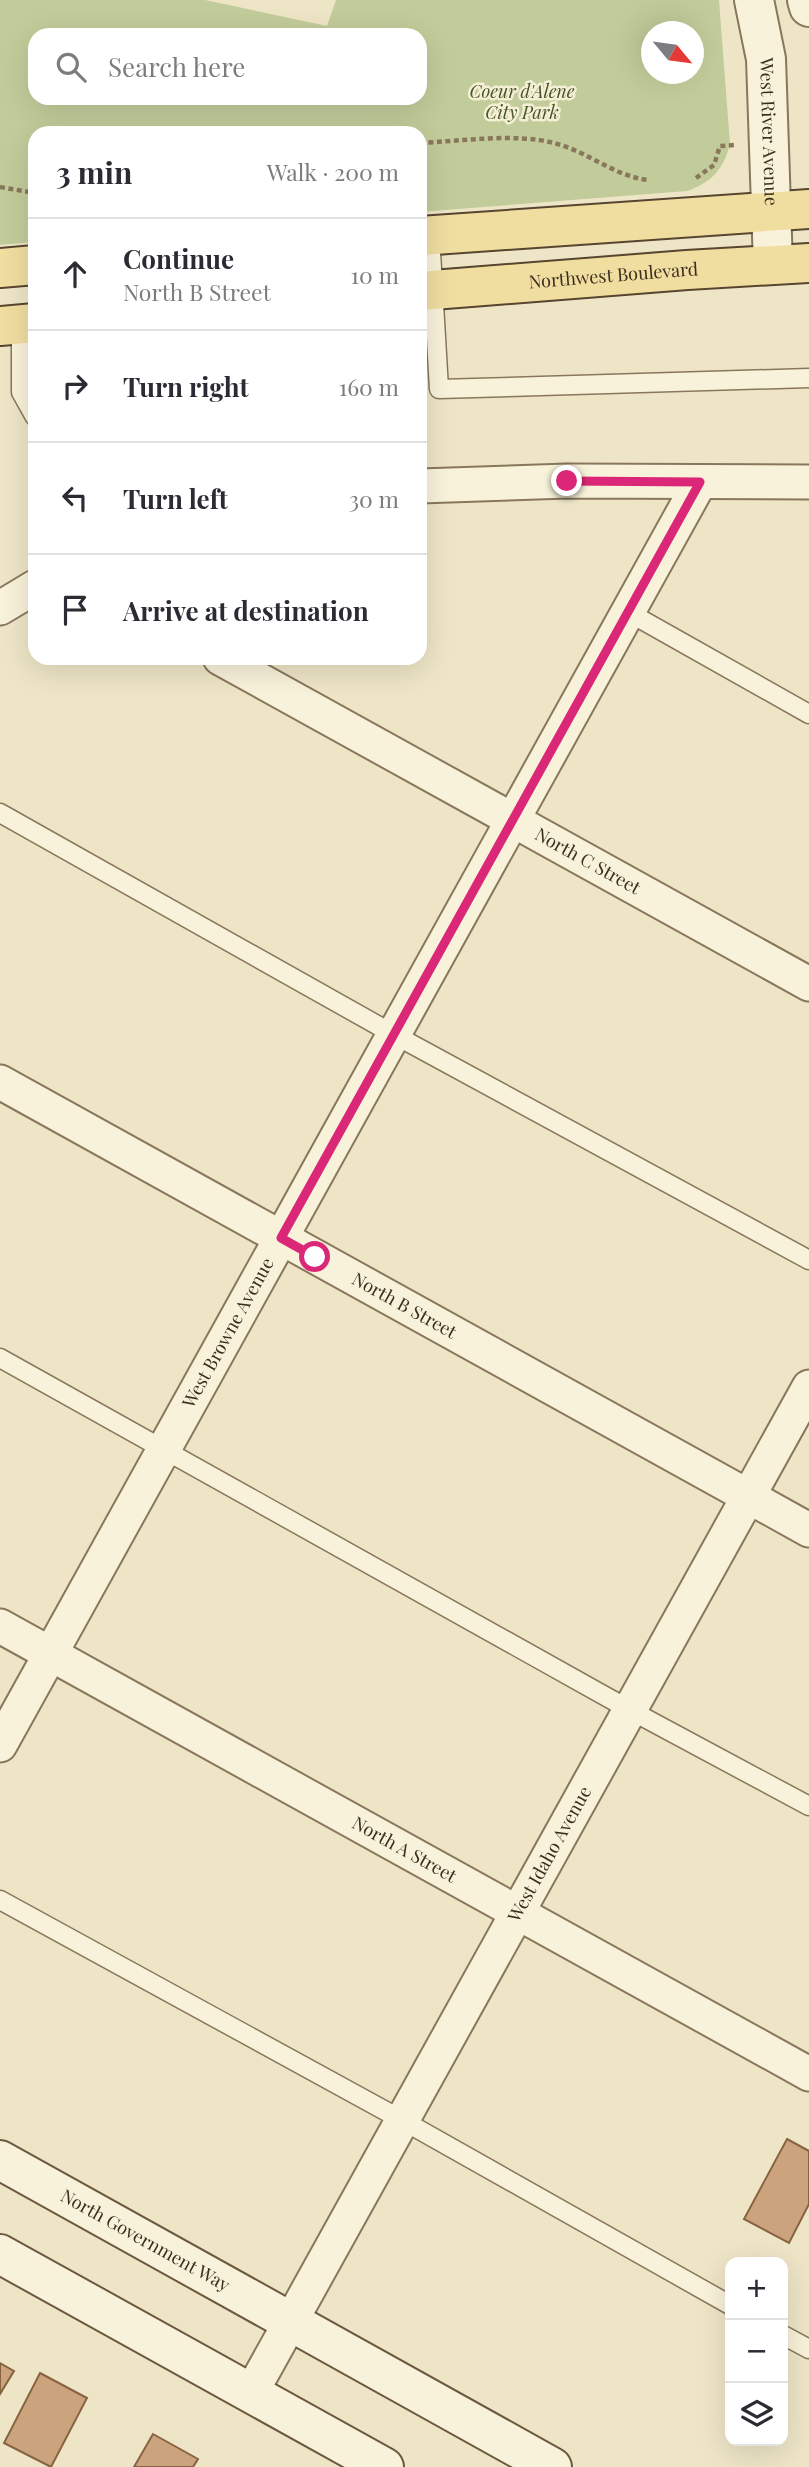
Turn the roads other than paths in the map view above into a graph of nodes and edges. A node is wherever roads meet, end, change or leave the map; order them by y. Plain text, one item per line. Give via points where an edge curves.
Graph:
1 (754, 0) edge
2 (807, 0) edge
3 (809, 7) edge
4 (809, 209) edge
5 (771, 211) junction
6 (427, 235) edge
7 (791, 264) edge
8 (28, 266) edge
9 (0, 268) edge
10 (427, 291) edge
11 (19, 324) edge
12 (809, 378) edge
13 (28, 404) edge
14 (700, 482) junction
15 (809, 482) edge
16 (427, 486) edge
17 (28, 591) edge
18 (0, 608) edge
19 (628, 612) junction
20 (233, 665) edge
21 (809, 714) edge
22 (0, 813) edge
23 (513, 818) junction
24 (809, 984) edge
25 (393, 1034) junction
26 (0, 1082) edge
27 (281, 1238) junction
28 (809, 1260) edge
29 (0, 1358) edge
30 (809, 1387) edge
31 (164, 1449) junction
32 (749, 1497) junction
33 (809, 1530) edge
34 (0, 1626) edge
35 (50, 1654) junction
36 (630, 1710) junction
37 (0, 1745) edge
38 (809, 1806) edge
39 (0, 1900) edge
40 (518, 1913) junction
41 (809, 2074) edge
42 (402, 2120) junction
43 (0, 2160) edge
44 (0, 2254) edge
45 (725, 2302) edge
46 (290, 2321) junction
47 (788, 2337) edge
48 (809, 2349) edge
49 (251, 2393) junction
50 (384, 2467) edge
51 (552, 2467) edge

1 - 5 main road, West River Avenue via 766,59
2 - 3 main road
4 - 5 main road
5 - 6 main road
5 - 7 main road, West River Avenue
7 - 10 main road, Northwest Boulevard
8 - 9 main road
10 - 12 lane via 439,389
11 - 13 lane via 21,392
14 - 15 street
14 - 16 street
14 - 19 street, West Browne Avenue
17 - 18 street
19 - 21 lane
19 - 23 street, West Browne Avenue
20 - 23 street, North C Street
22 - 25 lane
23 - 24 street, North C Street
23 - 25 street, West Browne Avenue
25 - 27 street, West Browne Avenue
25 - 28 lane
26 - 27 street, North B Street
27 - 31 street, West Browne Avenue
27 - 32 street, North B Street
29 - 31 lane
30 - 32 street, West Idaho Avenue
31 - 35 street, West Browne Avenue
31 - 36 lane
32 - 33 street, North B Street
32 - 36 street, West Idaho Avenue
34 - 35 street, North A Street
35 - 37 street, West Browne Avenue
35 - 40 street, North A Street
36 - 38 lane
36 - 40 street, West Idaho Avenue
39 - 42 lane
40 - 41 street, North A Street
40 - 42 street, West Idaho Avenue
42 - 45 lane
42 - 46 street, West Idaho Avenue
43 - 46 main road, North Government Way
44 - 49 main road
46 - 49 street
46 - 51 main road, North Government Way
47 - 48 lane
49 - 50 main road

